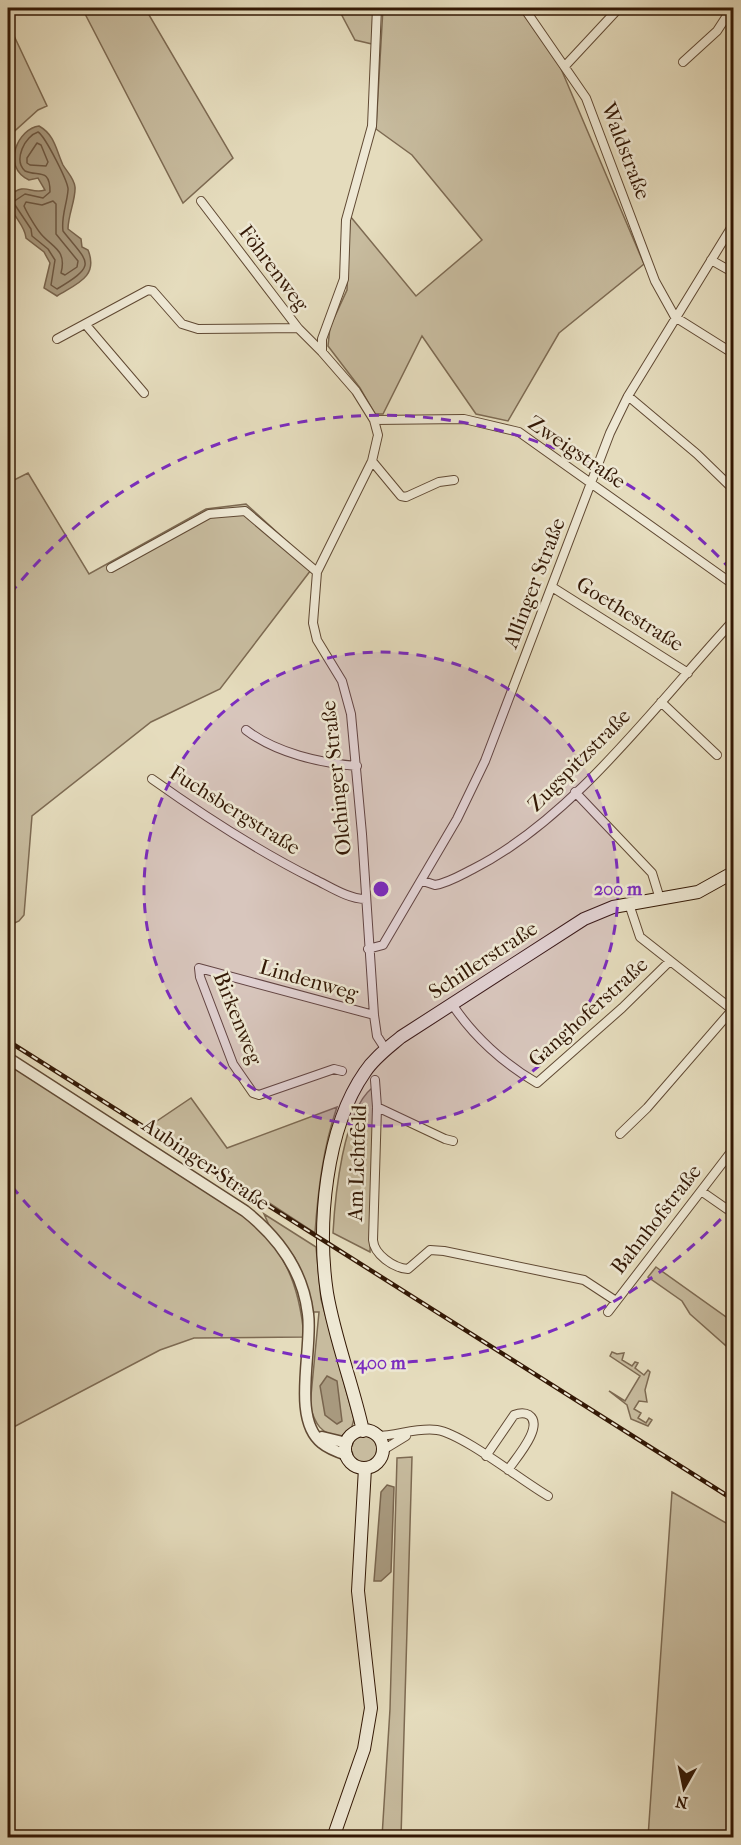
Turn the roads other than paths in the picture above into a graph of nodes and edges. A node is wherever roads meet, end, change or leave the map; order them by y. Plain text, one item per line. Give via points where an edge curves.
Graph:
1 (377, 8) edge
2 (524, 8) edge
3 (619, 8) edge
4 (732, 8) edge
5 (683, 63) dead end
6 (566, 66) junction
7 (201, 201) dead end
8 (734, 223) edge
9 (711, 260) junction
10 (734, 273) edge
11 (675, 317) junction
12 (86, 325) junction
13 (298, 328) junction
14 (57, 339) dead end
15 (322, 352) junction
16 (734, 354) edge
17 (144, 393) dead end
18 (628, 396) junction
19 (374, 420) junction
20 (372, 461) junction
21 (454, 480) dead end
22 (591, 482) junction
23 (734, 490) edge
24 (111, 568) dead end
25 (317, 573) junction
26 (734, 585) edge
27 (552, 587) junction
28 (734, 620) edge
29 (726, 629) junction
30 (734, 636) edge
31 (688, 673) junction
32 (661, 702) junction
33 (246, 730) dead end
34 (717, 755) dead end
35 (357, 766) junction
36 (152, 779) dead end
37 (575, 792) junction
38 (734, 872) edge
39 (423, 881) junction
40 (365, 899) junction
41 (660, 899) junction
42 (629, 903) junction
43 (368, 949) junction
44 (670, 961) junction
45 (199, 968) joint
46 (452, 1004) junction
47 (733, 1010) edge
48 (374, 1016) junction
49 (386, 1050) junction
50 (8, 1058) edge
51 (342, 1071) dead end
52 (375, 1080) dead end
53 (377, 1107) junction
54 (620, 1134) dead end
55 (453, 1141) dead end
56 (734, 1148) edge
57 (700, 1191) junction
58 (734, 1214) edge
59 (616, 1300) junction
60 (608, 1312) dead end
61 (363, 1431) junction
62 (409, 1434) junction
63 (377, 1436) junction
64 (347, 1449) junction
65 (383, 1450) junction
66 (486, 1456) junction
67 (364, 1468) junction
68 (508, 1470) junction
69 (548, 1496) dead end
70 (333, 1838) edge

1 - 15 street via 372,126 346,220 344,279 326,321
2 - 6 street, Waldstraße
3 - 6 street
4 - 5 street via 717,31
6 - 11 street, Waldstraße via 586,98 655,281
7 - 13 street, Föhrenweg
8 - 9 street, Allinger Straße
9 - 10 street
9 - 11 street, Allinger Straße
11 - 16 street
11 - 18 street, Allinger Straße
12 - 13 street via 147,290 153,291 182,324 198,329
12 - 14 street
12 - 17 street
13 - 15 street, Föhrenweg
15 - 19 street via 356,391
18 - 22 street, Allinger Straße
18 - 23 street
19 - 20 street, Olchinger Straße via 378,435
19 - 22 street, Zweigstraße via 464,419 509,428
20 - 21 street via 401,496
20 - 25 street, Olchinger Straße
22 - 26 street, Zweigstraße
22 - 27 street, Allinger Straße
24 - 25 street via 209,514 245,511
25 - 35 street, Olchinger Straße via 314,632 347,694
27 - 31 street, Goethestraße
27 - 39 street, Allinger Straße via 494,742
28 - 29 street, Zugspitzstraße
29 - 30 street
29 - 31 street, Zugspitzstraße
31 - 32 street, Zugspitzstraße
32 - 34 street
32 - 37 street, Zugspitzstraße
33 - 35 street via 275,748
35 - 40 street, Olchinger Straße
36 - 40 street, Fuchsbergstraße via 276,860
37 - 39 street, Zugspitzstraße via 540,825 495,857 440,884
37 - 41 street via 652,873
38 - 41 main road, Schillerstraße via 698,891
39 - 43 street, Allinger Straße via 383,945
40 - 43 street, Olchinger Straße
41 - 42 main road, Schillerstraße
42 - 44 street via 640,937
42 - 46 main road, Schillerstraße via 584,919
43 - 48 street, Olchinger Straße
44 - 46 street, Ganghoferstraße via 537,1083 493,1051
44 - 47 street
45 - 48 street, Lindenweg
45 - 51 street, Birkenweg via 233,1064 253,1093 258,1095 334,1069
46 - 49 main road, Schillerstraße
47 - 54 street
48 - 49 street, Olchinger Straße via 377,1036
49 - 61 main road, Schillerstraße via 365,1072 351,1096 329,1169 324,1208 325,1272 332,1317
50 - 64 street, Aubinger Straße via 245,1210 270,1233 292,1264 308,1311 310,1342 304,1399 311,1426
52 - 53 street, Am Lichtfeld
53 - 55 street
53 - 59 street, Am Lichtfeld via 374,1247 400,1268 408,1269 430,1250 444,1251 584,1281
56 - 57 street, Bahnhofstraße
57 - 58 street
57 - 59 street, Bahnhofstraße
59 - 60 street, Bahnhofstraße
61 - 63 main road
61 - 64 main road via 355,1433
62 - 63 street
62 - 65 street
62 - 66 street via 432,1430 446,1433
63 - 65 main road
64 - 67 main road via 354,1464
65 - 67 main road via 379,1461
66 - 68 street
66 - 68 street via 514,1415 530,1416 533,1432
67 - 70 main road via 358,1591 371,1708 364,1749
68 - 69 street

